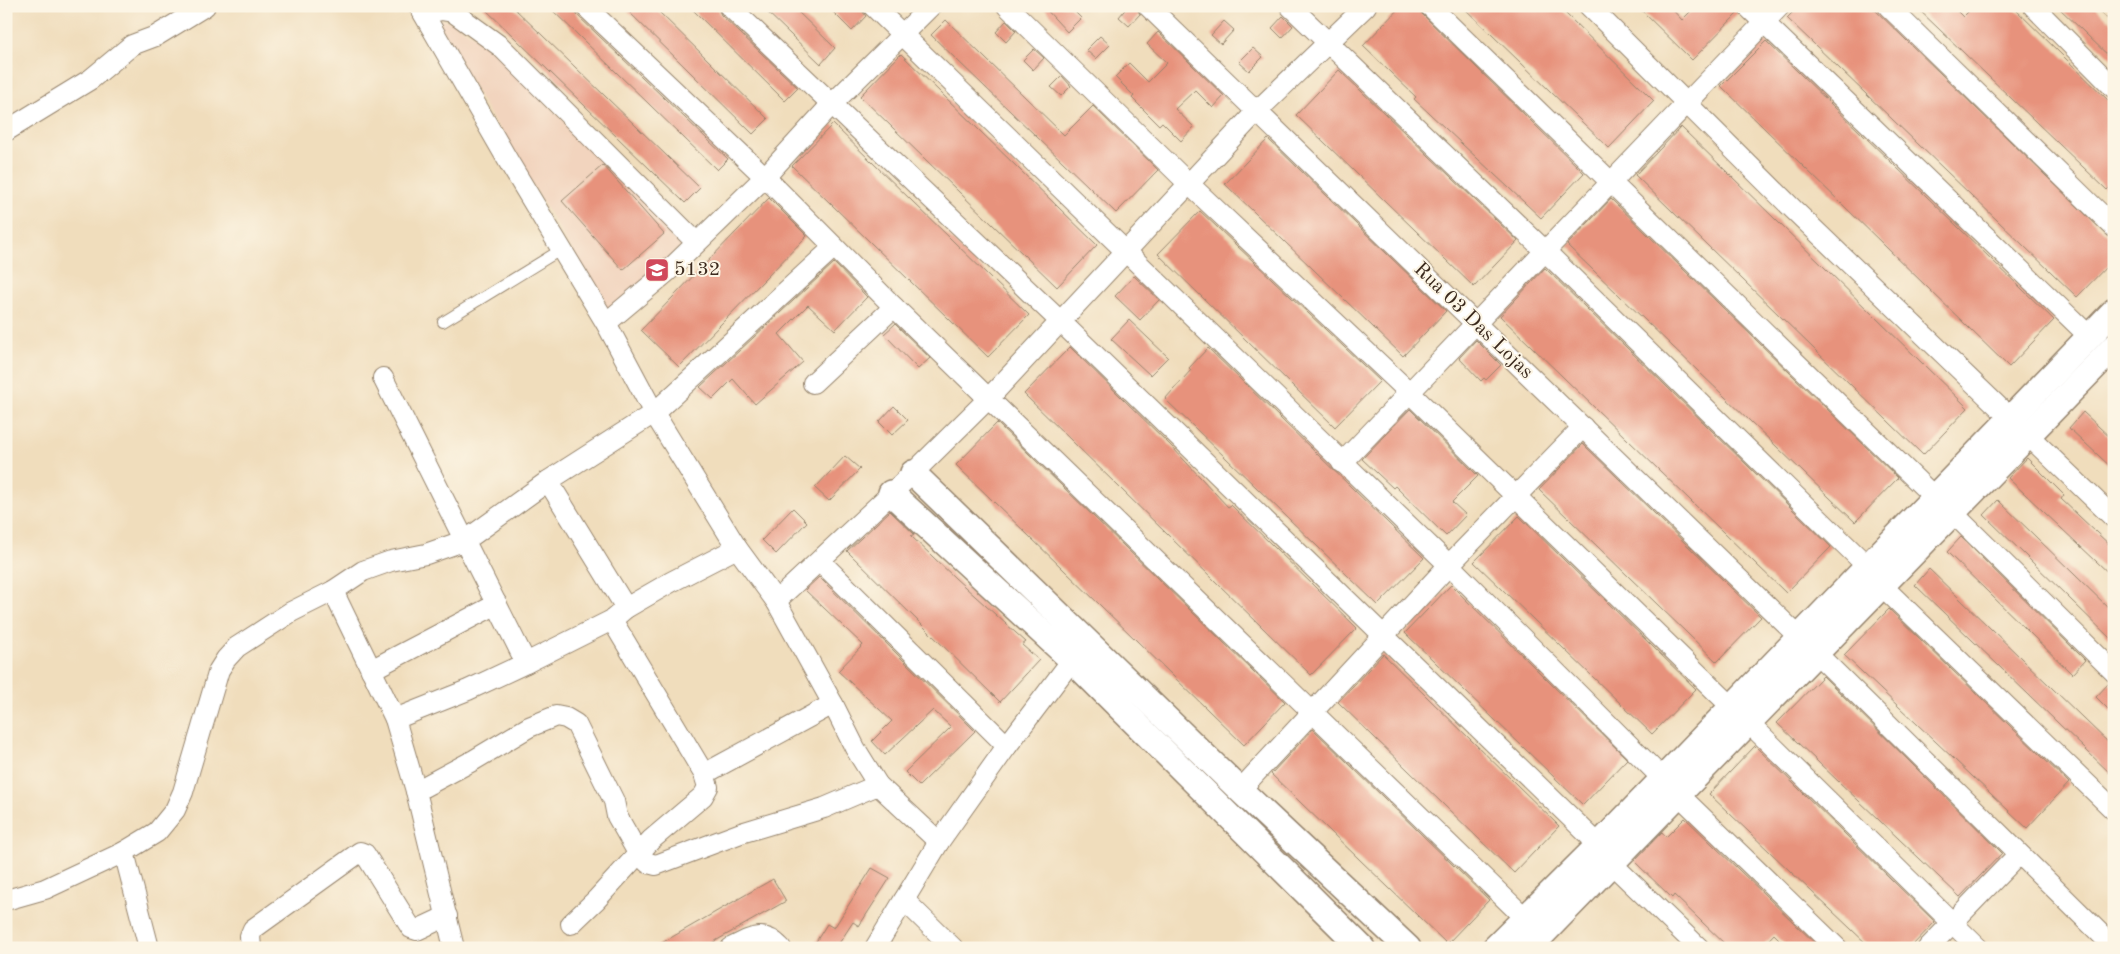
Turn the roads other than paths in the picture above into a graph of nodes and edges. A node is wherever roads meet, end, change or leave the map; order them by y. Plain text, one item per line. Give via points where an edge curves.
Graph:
1 (205, 6) edge
2 (585, 6) edge
3 (729, 6) edge
4 (873, 6) edge
5 (931, 6) edge
6 (1007, 6) edge
7 (1148, 6) edge
8 (1290, 6) edge
9 (1366, 6) edge
10 (1430, 6) edge
11 (1589, 6) edge
12 (1747, 6) edge
13 (1780, 6) edge
14 (1888, 6) edge
15 (2033, 6) edge
16 (421, 10) edge
17 (1764, 23) junction
18 (902, 35) junction
19 (1329, 43) junction
20 (2114, 88) edge
21 (1687, 104) junction
22 (831, 105) junction
23 (1256, 112) junction
24 (6, 131) edge
25 (765, 177) junction
26 (1611, 182) junction
27 (1189, 184) junction
28 (2114, 227) edge
29 (696, 242) junction
30 (834, 247) junction
31 (562, 250) junction
32 (1545, 251) junction
33 (1126, 253) junction
34 (894, 307) junction
35 (2114, 311) edge
36 (443, 322) dead end
37 (1061, 322) junction
38 (606, 323) junction
39 (1474, 324) junction
40 (2089, 336) junction
41 (2111, 355) edge
42 (383, 378) dead end
43 (813, 383) dead end
44 (1409, 392) junction
45 (988, 399) junction
46 (654, 412) junction
47 (2011, 417) junction
48 (1583, 427) junction
49 (2028, 435) junction
50 (1342, 463) junction
51 (913, 473) junction
52 (548, 481) junction
53 (891, 493) junction
54 (1516, 497) junction
55 (1934, 497) junction
56 (1953, 513) junction
57 (2114, 518) edge
58 (466, 540) junction
59 (737, 548) junction
60 (820, 561) junction
61 (1450, 566) junction
62 (1874, 576) junction
63 (334, 591) junction
64 (776, 601) junction
65 (497, 604) junction
66 (619, 614) junction
67 (1384, 636) junction
68 (1798, 636) junction
69 (1816, 653) junction
70 (1072, 660) junction
71 (526, 663) junction
72 (371, 670) junction
73 (2114, 672) edge
74 (833, 704) junction
75 (1312, 713) junction
76 (1739, 714) junction
77 (395, 719) junction
78 (1007, 746) junction
79 (704, 774) junction
80 (878, 785) junction
81 (1670, 787) junction
82 (1240, 790) junction
83 (416, 791) junction
84 (2114, 810) edge
85 (939, 842) junction
86 (124, 852) junction
87 (638, 853) junction
88 (1605, 854) junction
89 (2019, 854) junction
90 (6, 900) edge
91 (904, 900) junction
92 (447, 916) junction
93 (1525, 918) junction
94 (1952, 922) junction
95 (571, 924) dead end
96 (2114, 947) edge
97 (149, 948) edge
98 (251, 948) edge
99 (454, 948) edge
100 (731, 948) edge
101 (781, 948) edge
102 (875, 948) edge
103 (954, 948) edge
104 (1362, 948) edge
105 (1408, 948) edge
106 (1495, 948) edge
107 (1529, 948) edge
108 (1699, 948) edge
109 (1837, 948) edge
110 (1928, 948) edge
111 (1978, 948) edge

1 - 24 street via 156,36 132,45 91,79
2 - 25 street
3 - 22 street
4 - 18 street
5 - 18 street
6 - 27 street
7 - 23 street, Rua 03 Das Lojas
8 - 19 street
9 - 19 street
10 - 26 street
11 - 21 street
12 - 17 street
13 - 17 street
14 - 28 street
15 - 20 street
16 - 29 street via 453,12 500,46
16 - 31 street
17 - 21 street
17 - 40 street
18 - 22 street
18 - 33 street
19 - 23 street
19 - 32 street
21 - 26 street
21 - 47 street
22 - 25 street
22 - 37 street
23 - 27 street
23 - 39 street, Rua 03 Das Lojas
25 - 29 street
25 - 30 street
26 - 32 street
26 - 55 street
27 - 33 street
27 - 44 street
29 - 38 street via 668,271
30 - 34 street
30 - 46 street
31 - 36 lane
31 - 38 street
32 - 39 street
32 - 62 street
33 - 37 street
33 - 50 street
34 - 43 street
34 - 45 street
35 - 40 street
37 - 45 street
37 - 67 street
38 - 46 street
39 - 44 street
39 - 48 street, Rua 03 Das Lojas
40 - 47 street
41 - 49 street
42 - 58 street
44 - 50 street
44 - 54 street
45 - 51 street
45 - 75 street
46 - 52 street
46 - 59 street
47 - 49 street
47 - 55 street
48 - 54 street
48 - 68 street, Rua 03 Das Lojas
49 - 56 street
49 - 57 street
50 - 61 street
51 - 53 street
51 - 82 street
52 - 58 street
52 - 66 street
53 - 60 street
53 - 70 street
54 - 61 street
54 - 76 street
55 - 62 street
56 - 62 street
56 - 73 street
58 - 63 street via 426,554 391,560 363,571
58 - 65 street
59 - 64 street
59 - 66 street via 671,582
60 - 64 street
60 - 78 street
61 - 67 street
61 - 81 street
62 - 68 street
62 - 69 street
62 - 84 street
63 - 72 street
63 - 86 street via 291,612 237,647 226,659 219,670 175,810 157,832
64 - 74 street
65 - 71 street
65 - 72 street
66 - 71 street
66 - 79 street
67 - 75 street
67 - 88 street
68 - 76 street
69 - 76 street
69 - 89 street
70 - 78 street
70 - 104 street
71 - 77 street
72 - 77 street
74 - 79 street
74 - 80 street via 854,748
75 - 82 street
75 - 93 street
76 - 81 street
76 - 94 street
77 - 83 street
78 - 85 street
79 - 87 street via 706,792
80 - 85 street
80 - 87 street via 824,808 741,833 664,864 648,863
81 - 88 street
81 - 109 street
82 - 105 street
83 - 87 street via 528,727 556,716 566,718 576,724 614,801 617,816
83 - 92 street
85 - 91 street
86 - 90 street via 45,890
86 - 97 street
87 - 95 street
88 - 93 street
88 - 107 street
88 - 108 street
89 - 94 street
89 - 96 street
91 - 102 street
91 - 103 street
92 - 98 street via 417,930 411,928 365,854 360,852 253,929
92 - 99 street
93 - 106 street
94 - 110 street
94 - 111 street
100 - 101 street via 760,936 772,938

